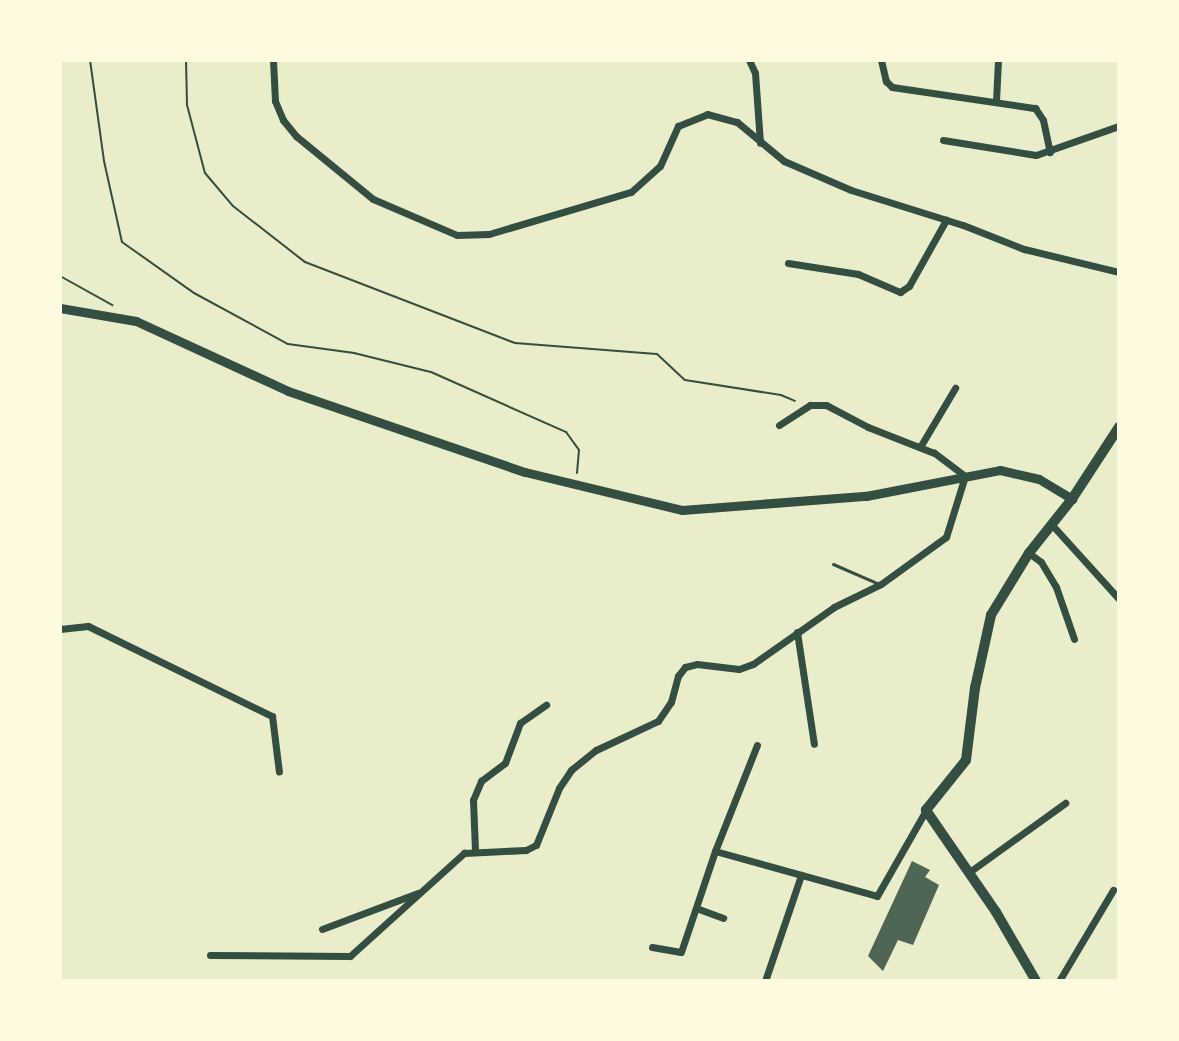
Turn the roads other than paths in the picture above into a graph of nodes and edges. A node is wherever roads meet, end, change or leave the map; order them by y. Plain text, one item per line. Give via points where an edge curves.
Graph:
1 (273, 60) edge
2 (749, 60) edge
3 (881, 60) edge
4 (998, 60) edge
5 (996, 101) junction
6 (1119, 126) edge
7 (943, 140) dead end
8 (760, 143) junction
9 (1050, 152) junction
10 (946, 220) junction
11 (788, 263) dead end
12 (1119, 272) edge
13 (60, 308) edge
14 (955, 388) dead end
15 (779, 425) dead end
16 (1119, 427) edge
17 (920, 447) junction
18 (965, 476) junction
19 (1072, 499) junction
20 (1053, 526) junction
21 (1029, 553) junction
22 (833, 564) dead end
23 (881, 584) junction
24 (1119, 599) edge
25 (60, 629) edge
26 (797, 632) junction
27 (1074, 639) dead end
28 (546, 705) dead end
29 (814, 744) dead end
30 (757, 745) dead end
31 (279, 772) dead end
32 (1065, 803) dead end
33 (926, 810) junction
34 (475, 850) junction
35 (715, 851) junction
36 (968, 873) junction
37 (801, 875) junction
38 (423, 890) junction
39 (1113, 890) dead end
40 (696, 908) junction
41 (723, 918) dead end
42 (322, 929) dead end
43 (652, 947) dead end
44 (210, 955) dead end
45 (766, 978) dead end
46 (1036, 981) edge
47 (1059, 981) edge

1 - 8 street via 275,101 296,136 373,199 457,235 489,234 631,192 654,174 674,131 690,118 726,117
2 - 8 street via 755,73
3 - 5 street via 892,87
4 - 5 street
5 - 9 street via 1039,111
6 - 9 street
7 - 9 street via 1036,155
8 - 10 street via 784,161 823,178
10 - 11 street via 909,286 900,292 858,274
10 - 12 street via 1024,249
13 - 18 street via 136,321 288,391 525,472 682,510 866,496
14 - 17 street
15 - 17 street via 808,406 835,408
16 - 19 main road
17 - 18 street
18 - 19 street via 1019,472
18 - 23 street via 946,537
19 - 20 main road
20 - 21 main road
20 - 24 street
21 - 27 street via 1056,587
21 - 33 main road via 991,615 966,760
22 - 23 lane
23 - 26 street
25 - 31 street via 88,626 272,716
26 - 29 street
26 - 34 street via 746,667 685,667 658,721 596,750 571,770 536,845 522,851
28 - 34 street via 520,723 505,763 481,781 473,800
30 - 35 street
32 - 36 street
33 - 36 main road
33 - 37 street via 877,896
34 - 38 street via 464,853
35 - 37 street
35 - 40 street
36 - 46 main road
37 - 45 street
38 - 42 street
38 - 44 street via 350,956
39 - 47 street
40 - 41 street
40 - 43 street via 681,952

